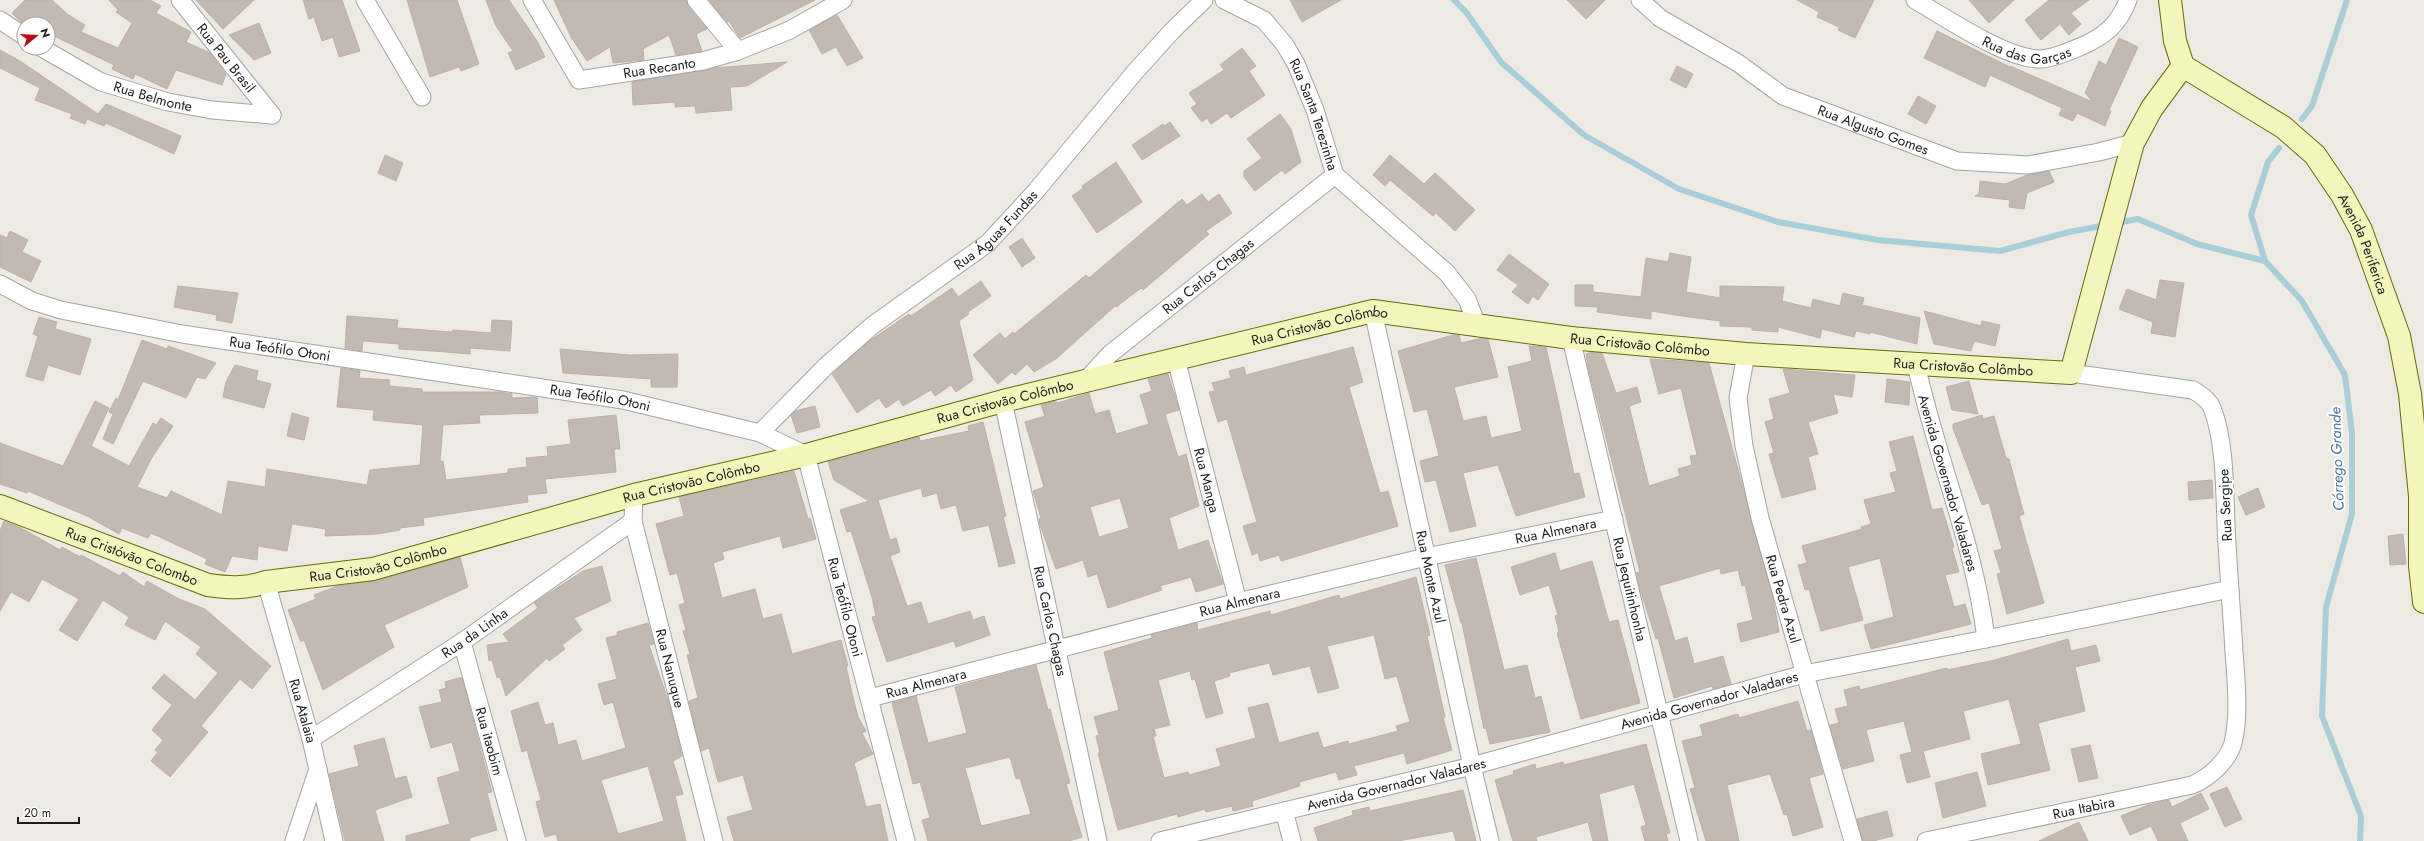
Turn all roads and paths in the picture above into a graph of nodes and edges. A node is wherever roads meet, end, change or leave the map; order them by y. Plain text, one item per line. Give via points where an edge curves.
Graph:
1 (180, 0) edge
2 (365, 0) edge
3 (532, 0) edge
4 (696, 0) edge
5 (843, 0) edge
6 (1204, 0) edge
7 (1224, 0) edge
8 (1640, 0) edge
9 (1914, 0) edge
10 (2128, 0) edge
11 (2170, 0) edge
12 (0, 20) edge
13 (16, 31) edge
14 (738, 51) junction
15 (56, 56) edge
16 (2183, 66) junction
17 (422, 97) dead end
18 (272, 115) joint
19 (2133, 143) junction
20 (1335, 175) junction
21 (0, 284) edge
22 (1373, 311) junction
23 (1477, 325) junction
24 (1571, 338) junction
25 (1746, 354) junction
26 (1176, 359) junction
27 (1916, 364) junction
28 (2071, 373) junction
29 (1085, 381) junction
30 (1003, 401) junction
31 (760, 433) junction
32 (806, 455) junction
33 (634, 495) junction
34 (0, 506) edge
35 (1614, 519) junction
36 (634, 521) junction
37 (1426, 557) junction
38 (266, 582) junction
39 (2230, 589) junction
40 (1238, 602) junction
41 (2424, 602) edge
42 (1986, 639) junction
43 (462, 642) junction
44 (1056, 648) junction
45 (1804, 674) junction
46 (870, 698) junction
47 (1659, 714) junction
48 (311, 739) junction
49 (2229, 752) joint
50 (1472, 766) junction
51 (318, 768) junction
52 (1284, 811) junction
53 (294, 841) edge
54 (334, 841) edge
55 (517, 841) edge
56 (714, 841) edge
57 (906, 841) edge
58 (1098, 841) edge
59 (1160, 841) edge
60 (1292, 841) edge
61 (1490, 841) edge
62 (1689, 841) edge
63 (1853, 841) edge
64 (1926, 841) edge

1 - 18 street, Rua Pau Brasil
2 - 17 street
3 - 14 street, Rua Recanto via 579,80 703,61
4 - 14 street
5 - 14 street, Rua Recanto via 790,30
6 - 31 street, Rua Águas Fundas via 1135,72 1035,192 988,243 873,325 826,366
7 - 20 street, Rua Santa Terezinha via 1264,20 1285,45 1296,64 1315,110
8 - 19 street, Rua Algusto Gomes via 1660,18 1738,63 1783,96 1957,161 2028,165
9 - 10 street, Rua das Garças via 2008,52 2041,59 2066,53 2096,40 2118,22
11 - 16 street via 2174,41
12 - 13 street
15 - 18 street, Rua Belmonte via 102,82 168,102 212,110
16 - 19 street via 2152,108
16 - 41 street, Avenida Periferica via 2283,127 2315,155 2342,195 2361,230 2398,336 2410,394 2420,496 2420,566
19 - 28 street
20 - 23 street, Rua Santa Terezinha via 1447,273 1467,299
20 - 29 street, Rua Carlos Chagas via 1110,354
21 - 31 street, Rua Teófilo Otoni via 32,301 61,310 139,326 623,400
22 - 23 street, Rua Cristovão Colômbo
22 - 26 street, Rua Cristovão Colômbo
22 - 37 street, Rua Monte Azul
23 - 24 street, Rua Cristovão Colômbo
24 - 25 street, Rua Cristovão Colômbo
24 - 35 street, Rua Jequitinhonha
25 - 27 street, Rua Cristovão Colômbo
25 - 45 street, Rua Pedra Azul via 1738,398 1744,446 1760,518
26 - 29 street, Rua Cristovão Colômbo
26 - 40 street, Rua Manga
27 - 28 street, Rua Cristovão Colômbo
27 - 42 street, Avenida Governador Valadares via 1926,409 1973,567
28 - 39 street, Rua Sergipe via 2193,390 2203,396 2212,407 2223,469
29 - 30 street, Rua Cristovão Colômbo
30 - 32 street, Rua Cristovão Colômbo
30 - 44 street, Rua Carlos Chagas
31 - 32 street, Rua Teófilo Otoni
32 - 33 street, Rua Cristovão Colômbo
32 - 46 street, Rua Teófilo Otoni
33 - 36 street, Rua Nanuque
33 - 38 street, Rua Cristovão Colômbo via 373,569
34 - 38 street, Rua Cristóvão Colombo via 208,585 233,589
35 - 37 street, Rua Almenara
35 - 47 street, Rua Jequitinhonha
36 - 43 street, Rua da Linha
36 - 56 street, Rua Nanuque
37 - 40 street, Rua Almenara
37 - 50 street, Rua Monte Azul
38 - 48 street, Rua Atalaia
39 - 42 street
39 - 49 street, Rua Sergipe via 2236,722
40 - 44 street, Rua Almenara
42 - 45 street, Avenida Governador Valadares
43 - 48 street, Rua da Linha
43 - 55 street, Rua itaobim
44 - 46 street, Rua Almenara
44 - 58 street, Rua Carlos Chagas
45 - 47 street, Avenida Governador Valadares
45 - 63 street, Rua Pedra Azul
46 - 57 street, Rua Teófilo Otoni
47 - 50 street, Avenida Governador Valadares
47 - 62 street, Rua Jequitinhonha
48 - 51 street, Rua Atalaia
49 - 64 street, Rua Itabira via 2204,780 2192,785
50 - 52 street, Avenida Governador Valadares
50 - 61 street, Rua Monte Azul
51 - 53 street
51 - 54 street, Rua Atalaia
52 - 59 street, Avenida Governador Valadares
52 - 60 street

